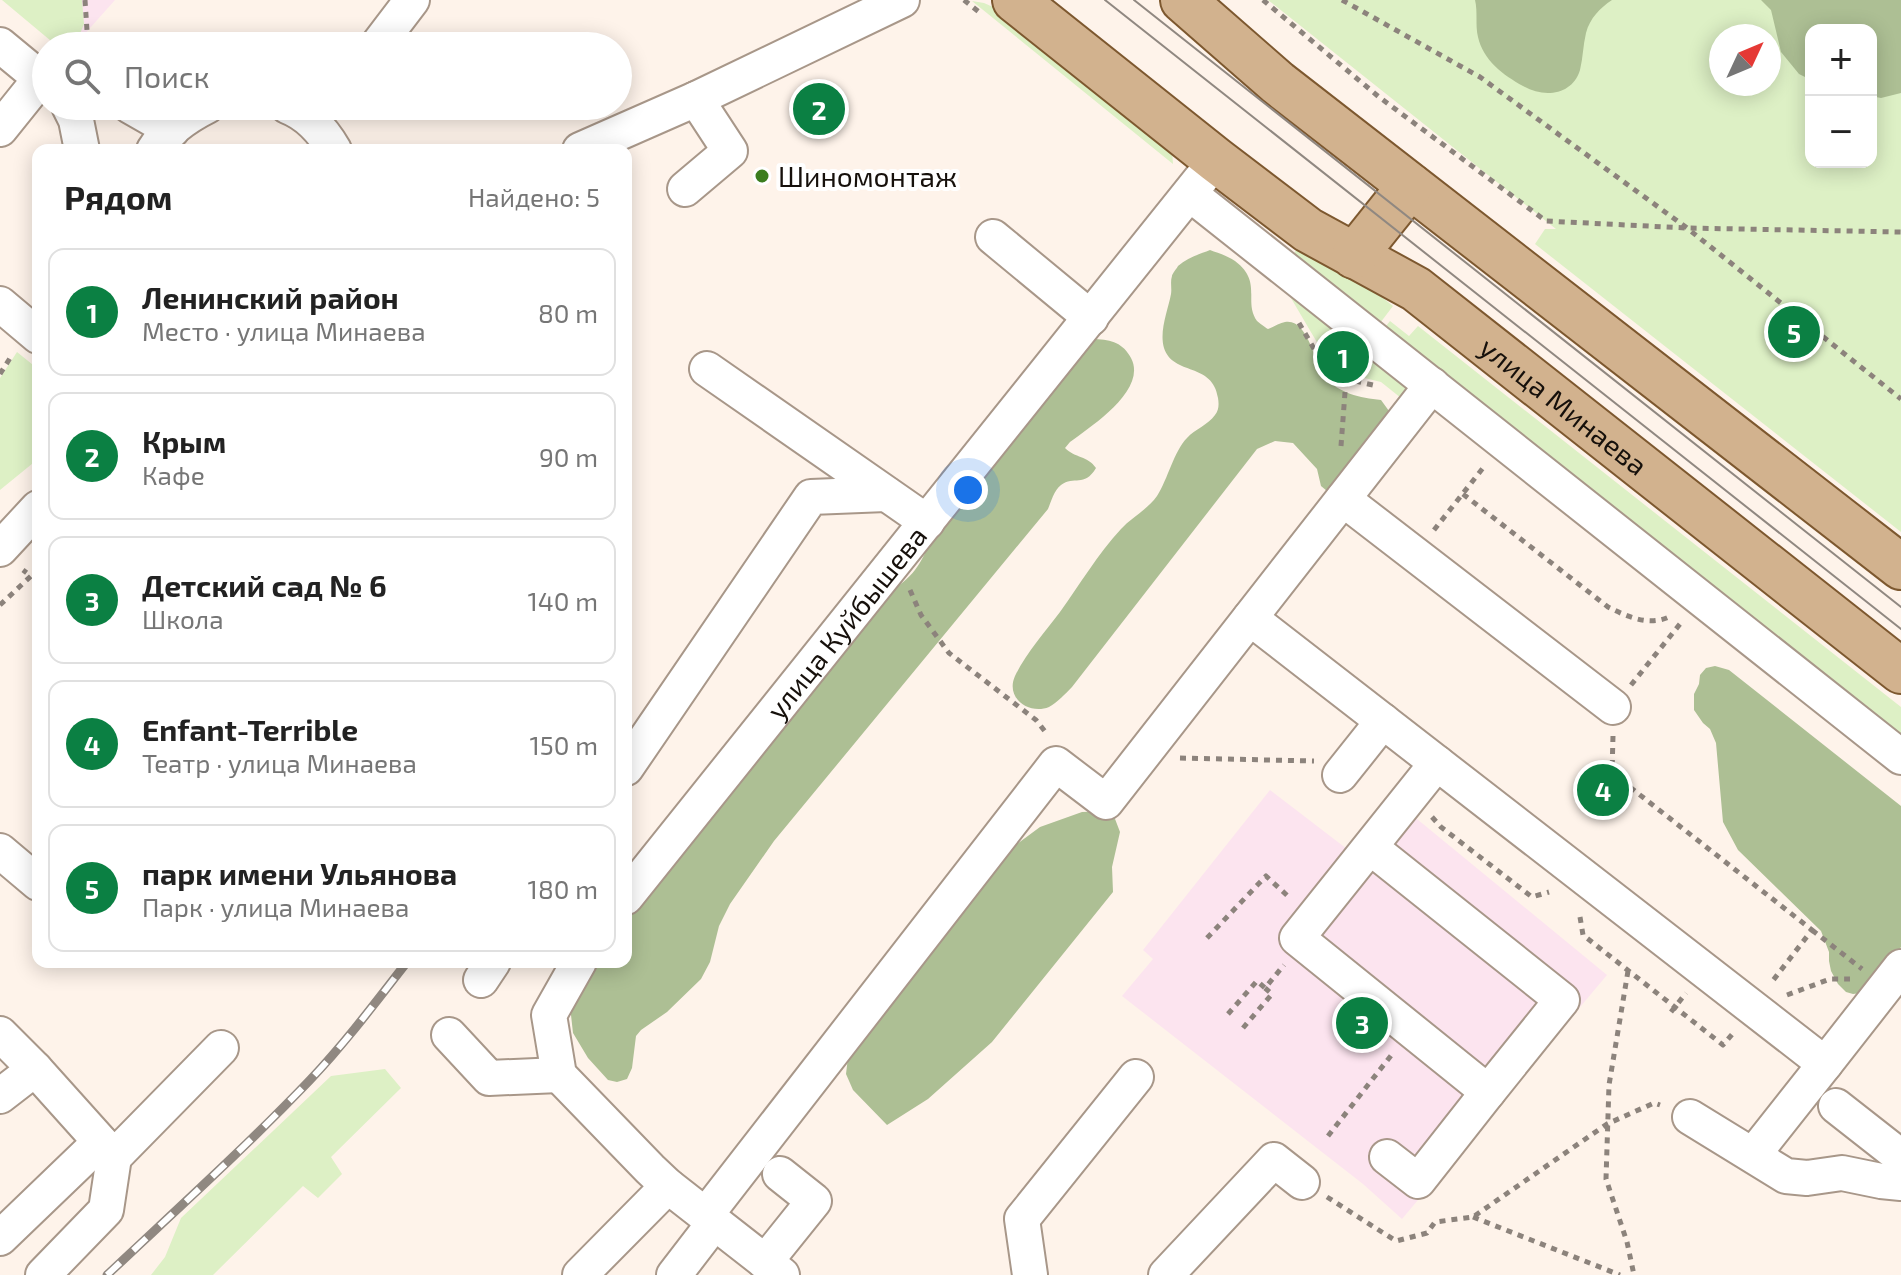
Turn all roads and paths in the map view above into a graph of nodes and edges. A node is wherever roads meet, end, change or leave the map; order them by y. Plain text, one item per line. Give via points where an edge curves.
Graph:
1 (85, 0) edge
2 (412, 0) edge
3 (902, 0) edge
4 (1015, 0) edge
5 (1183, 0) edge
6 (1263, 0) edge
7 (1342, 0) edge
8 (87, 32) edge
9 (388, 32) edge
10 (0, 45) edge
11 (32, 71) edge
12 (32, 93) edge
13 (696, 99) junction
14 (76, 120) edge
15 (144, 120) edge
16 (185, 120) edge
17 (0, 129) edge
18 (163, 140) edge
19 (81, 144) edge
20 (594, 144) edge
21 (1216, 160) junction
22 (1410, 186) junction
23 (685, 189) dead end
24 (1190, 194) junction
25 (1687, 228) junction
26 (1901, 232) edge
27 (993, 237) dead end
28 (1354, 256) junction
29 (0, 304) edge
30 (1091, 318) junction
31 (32, 331) edge
32 (707, 369) dead end
33 (1346, 379) dead end
34 (1432, 385) junction
35 (1901, 399) edge
36 (1341, 452) dead end
37 (1483, 468) dead end
38 (886, 494) junction
39 (1463, 494) junction
40 (1343, 499) junction
41 (32, 522) edge
42 (927, 522) junction
43 (0, 549) edge
44 (1415, 555) junction
45 (896, 560) junction
46 (1901, 567) edge
47 (31, 576) dead end
48 (0, 605) edge
49 (1671, 616) dead end
50 (1250, 618) junction
51 (1680, 623) dead end
52 (1901, 671) edge
53 (1613, 707) junction
54 (1383, 721) junction
55 (1141, 757) junction
56 (1901, 757) edge
57 (632, 759) edge
58 (1437, 763) junction
59 (1056, 764) junction
60 (1346, 768) joint
61 (1411, 795) junction
62 (1370, 847) junction
63 (0, 851) edge
64 (32, 878) edge
65 (632, 890) edge
66 (1553, 891) dead end
67 (1578, 910) dead end
68 (1812, 930) junction
69 (1307, 931) junction
70 (1207, 938) dead end
71 (1901, 967) edge
72 (576, 968) edge
73 (1864, 970) dead end
74 (1628, 971) junction
75 (1859, 978) dead end
76 (1265, 988) junction
77 (1752, 1008) junction
78 (1228, 1014) dead end
79 (1243, 1028) dead end
80 (1411, 1030) junction
81 (0, 1034) edge
82 (449, 1035) dead end
83 (221, 1048) dead end
84 (1825, 1064) junction
85 (35, 1069) junction
86 (559, 1075) junction
87 (1136, 1077) dead end
88 (1488, 1092) junction
89 (0, 1096) edge
90 (1836, 1106) dead end
91 (1690, 1117) joint
92 (1607, 1124) junction
93 (1328, 1136) dead end
94 (107, 1150) junction
95 (1753, 1155) junction
96 (1387, 1157) dead end
97 (1901, 1157) edge
98 (780, 1174) dead end
99 (1302, 1182) joint
100 (1901, 1183) edge
101 (668, 1186) junction
102 (1473, 1217) junction
103 (710, 1219) junction
104 (0, 1238) edge
105 (774, 1268) edge
106 (43, 1275) edge
107 (580, 1275) edge
108 (674, 1275) edge
109 (1030, 1275) edge
110 (1166, 1275) edge
111 (1620, 1275) edge
112 (1634, 1275) edge

1 - 8 path
2 - 9 street
3 - 13 street
4 - 21 main road, улица Минаева
5 - 22 main road
6 - 25 path via 1379,97 1546,221
7 - 25 path via 1480,77
10 - 11 street
12 - 17 street
13 - 20 street
13 - 23 street via 730,151
14 - 19 street
15 - 18 street
16 - 18 street
21 - 24 street, улица Куйбышева
21 - 28 main road, улица Минаева via 1308,230
22 - 28 main road
22 - 46 main road
24 - 30 street, улица Куйбышева
24 - 34 street
25 - 26 path
25 - 35 path
27 - 30 street
28 - 52 main road, улица Минаева via 1416,289
29 - 31 street
30 - 42 street, улица Куйбышева
32 - 38 street
33 - 36 path
34 - 40 street
34 - 56 street
37 - 39 path
38 - 42 street
38 - 57 street via 811,497
39 - 44 path
39 - 49 path via 1608,607 1645,620
40 - 44 street
40 - 50 street
41 - 43 street
42 - 45 street, улица Куйбышева
44 - 53 street
45 - 59 path via 921,615 949,653 1036,720 1048,734
45 - 65 street, улица Куйбышева
47 - 48 path
50 - 54 street
50 - 55 street
51 - 53 path
53 - 68 path via 1612,773
54 - 58 street
54 - 60 street
55 - 59 street via 1106,802
55 - 60 path
58 - 61 street
58 - 77 street
59 - 103 street
61 - 62 street
61 - 66 path via 1441,827 1532,897
62 - 69 street
62 - 88 street via 1562,1000
63 - 64 street
67 - 74 path via 1583,935
68 - 73 path
68 - 77 path
69 - 70 path via 1266,876
69 - 76 path
69 - 80 street
71 - 84 street
72 - 86 street via 549,1015
74 - 77 path via 1723,1045
74 - 92 path
75 - 77 path via 1830,979
76 - 78 path via 1257,981
76 - 79 path via 1272,994
77 - 84 street
80 - 88 street
80 - 93 path
81 - 85 street
82 - 86 street via 489,1078
83 - 94 street
84 - 95 street
85 - 89 street
85 - 94 street
86 - 101 street
87 - 109 street via 1022,1219
88 - 96 street via 1418,1181
90 - 97 street
91 - 92 path via 1654,1103
91 - 95 street
92 - 102 path
92 - 112 path via 1606,1179
94 - 104 street
94 - 106 street via 106,1210
95 - 100 street via 1786,1176 1842,1173
98 - 105 street via 814,1201
99 - 102 path via 1396,1241 1427,1233 1435,1222
99 - 110 street via 1274,1160
101 - 103 street
101 - 107 street
102 - 111 path
103 - 105 street
103 - 108 street

